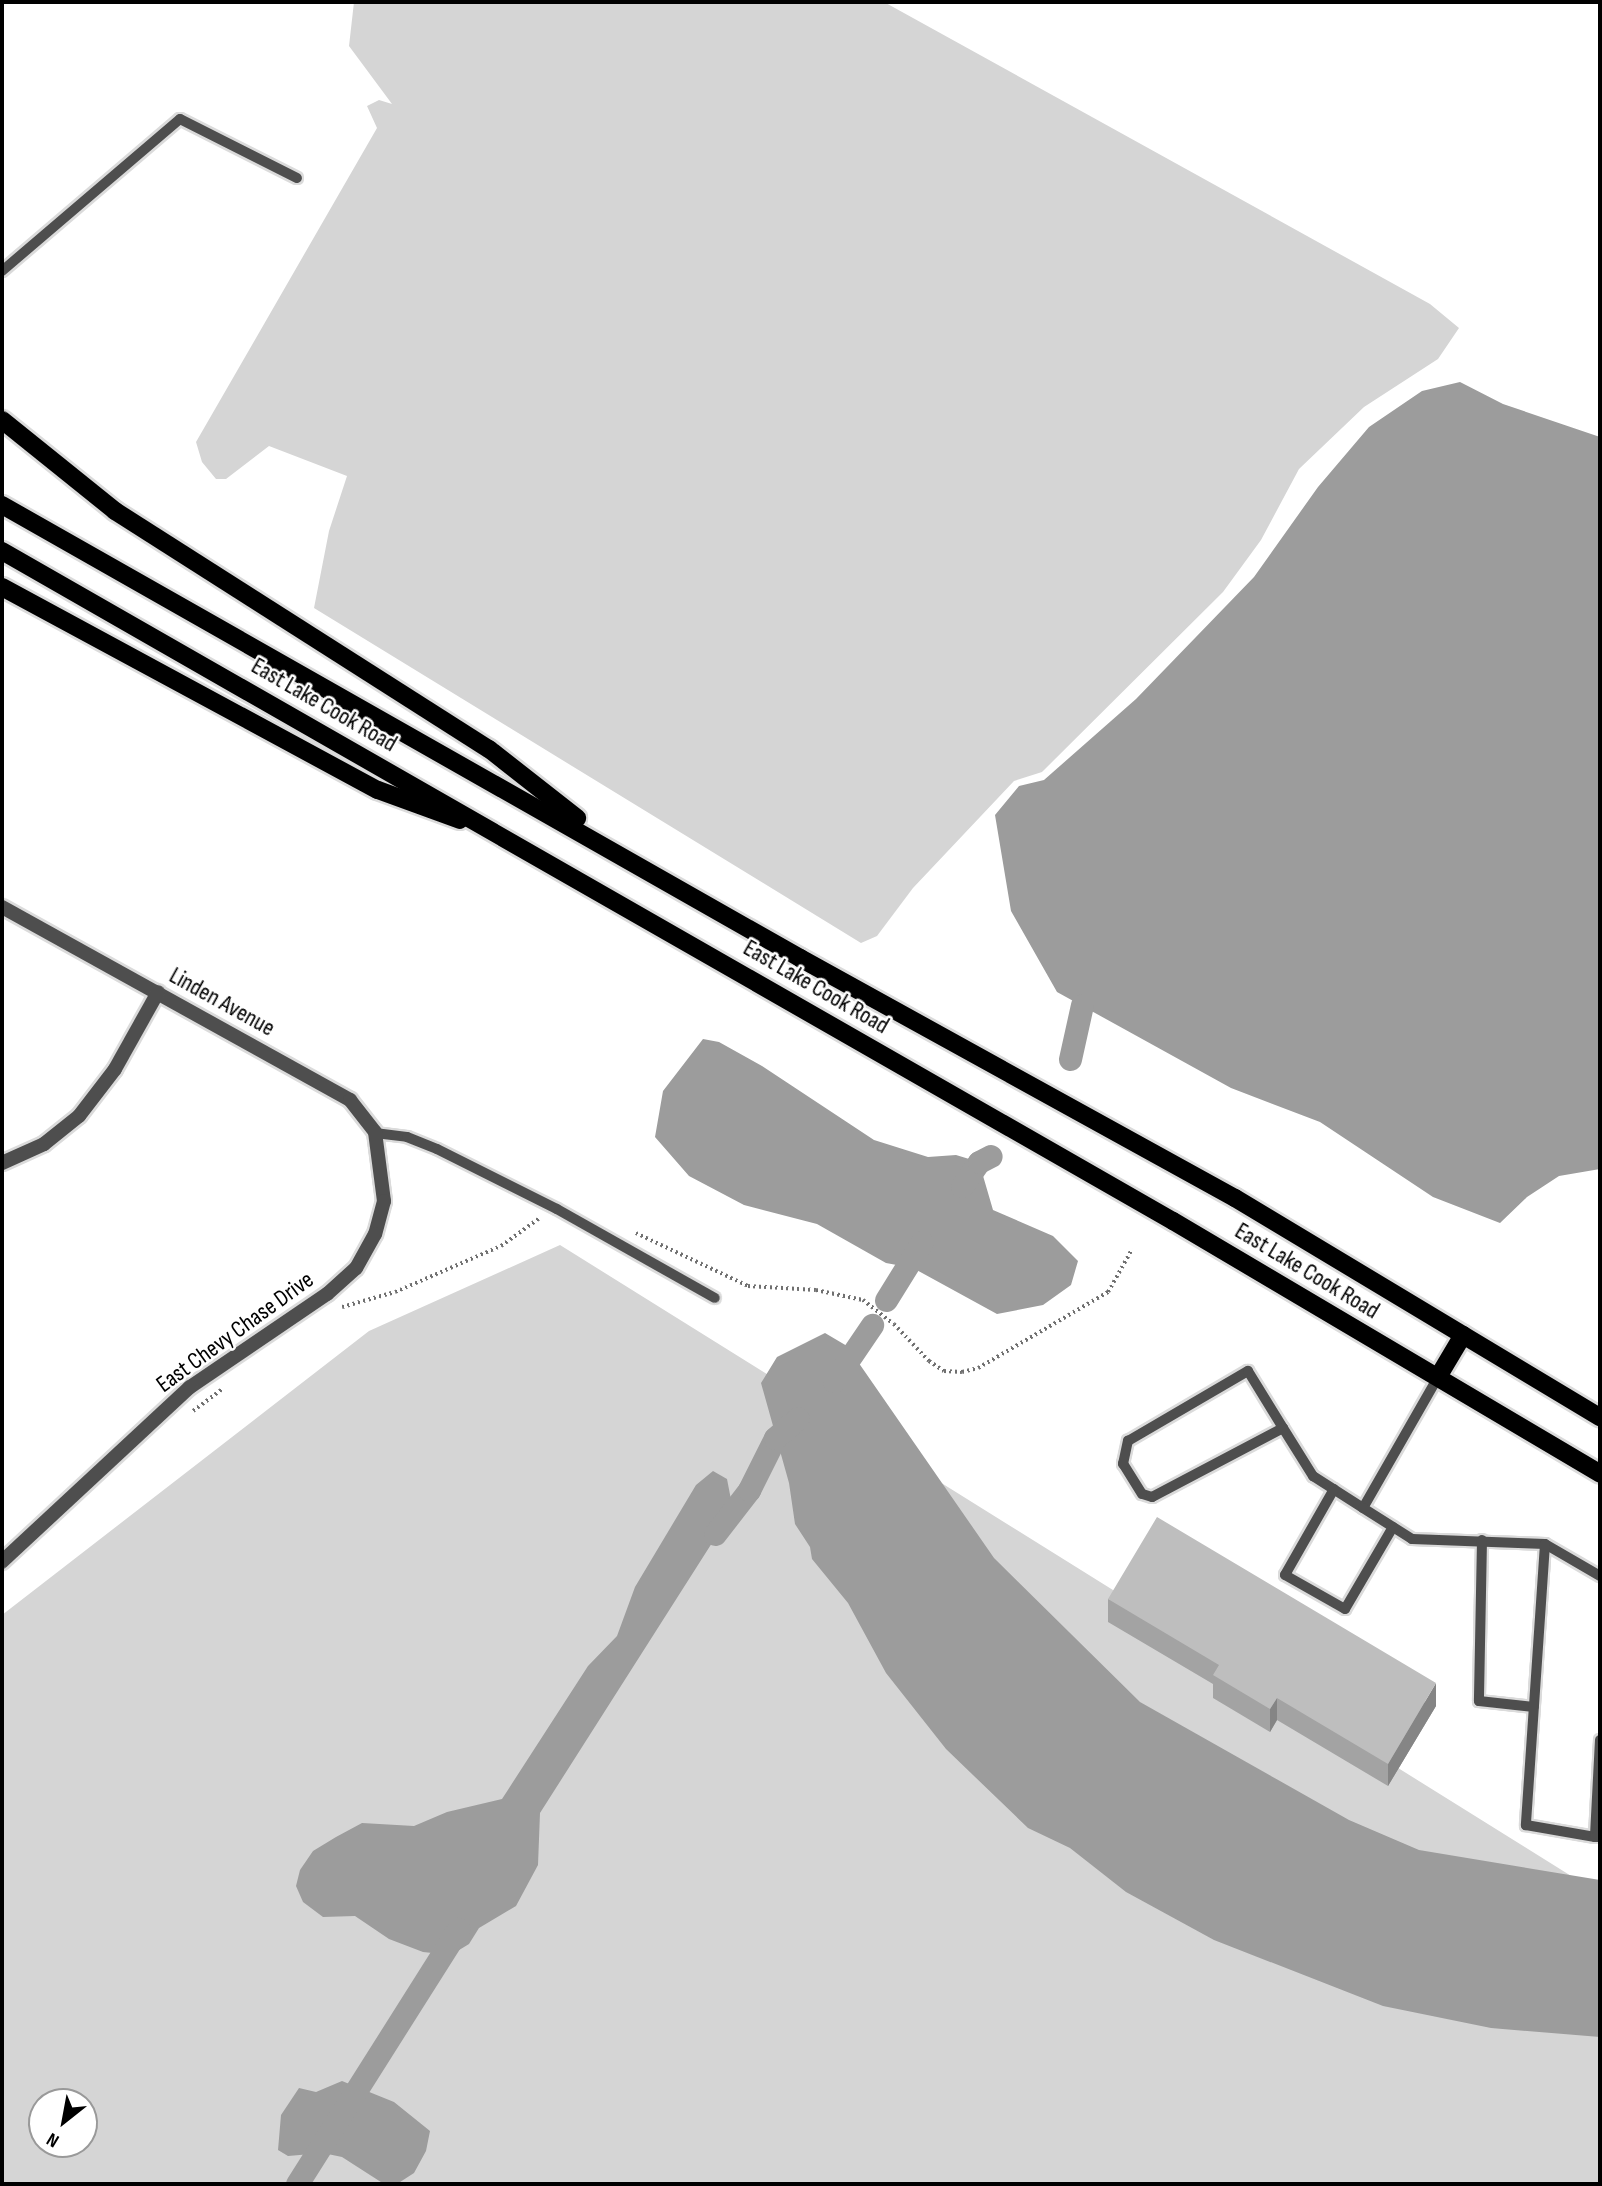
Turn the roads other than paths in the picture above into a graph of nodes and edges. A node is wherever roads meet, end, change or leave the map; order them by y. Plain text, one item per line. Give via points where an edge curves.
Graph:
1 (297, 178) dead end
2 (2, 271) edge
3 (2, 420) edge
4 (2, 505) edge
5 (2, 551) edge
6 (2, 587) edge
7 (509, 839) junction
8 (621, 853) junction
9 (2, 907) edge
10 (158, 992) junction
11 (375, 1133) junction
12 (2, 1163) edge
13 (382, 1170) joint
14 (715, 1298) dead end
15 (1463, 1335) junction
16 (1438, 1377) junction
17 (1600, 1417) edge
18 (1283, 1428) junction
19 (1600, 1474) edge
20 (1334, 1489) junction
21 (1363, 1508) junction
22 (1393, 1527) junction
23 (1482, 1540) junction
24 (1545, 1544) junction
25 (2, 1562) edge
26 (1600, 1576) edge
27 (1534, 1707) junction
28 (1600, 1740) edge
29 (1598, 1837) edge

1 - 2 lane via 180,119
3 - 8 main road via 115,511 489,749
4 - 8 main road, East Lake Cook Road
5 - 7 main road, East Lake Cook Road
6 - 7 main road via 378,790
7 - 16 main road, East Lake Cook Road
8 - 15 main road, East Lake Cook Road via 800,958 1235,1198
9 - 10 street, Linden Avenue
10 - 11 street, Linden Avenue via 350,1100
10 - 12 street via 115,1069 79,1116 44,1144
11 - 13 street, Linden Avenue
11 - 14 lane via 437,1149 557,1209
13 - 25 street, East Chevy Chase Drive via 384,1201 375,1234 356,1268 327,1294 190,1387
15 - 16 main road
15 - 17 main road, East Lake Cook Road
16 - 19 main road, East Lake Cook Road
16 - 21 lane
18 - 18 lane via 1248,1371 1128,1441 1123,1464 1142,1494 1153,1497
18 - 20 lane via 1313,1476
20 - 21 lane
20 - 22 lane via 1285,1574 1345,1609
21 - 22 lane
22 - 23 lane via 1412,1539
23 - 24 lane
23 - 27 lane via 1479,1701
24 - 26 lane
24 - 27 lane
27 - 29 lane via 1526,1825
28 - 29 lane

